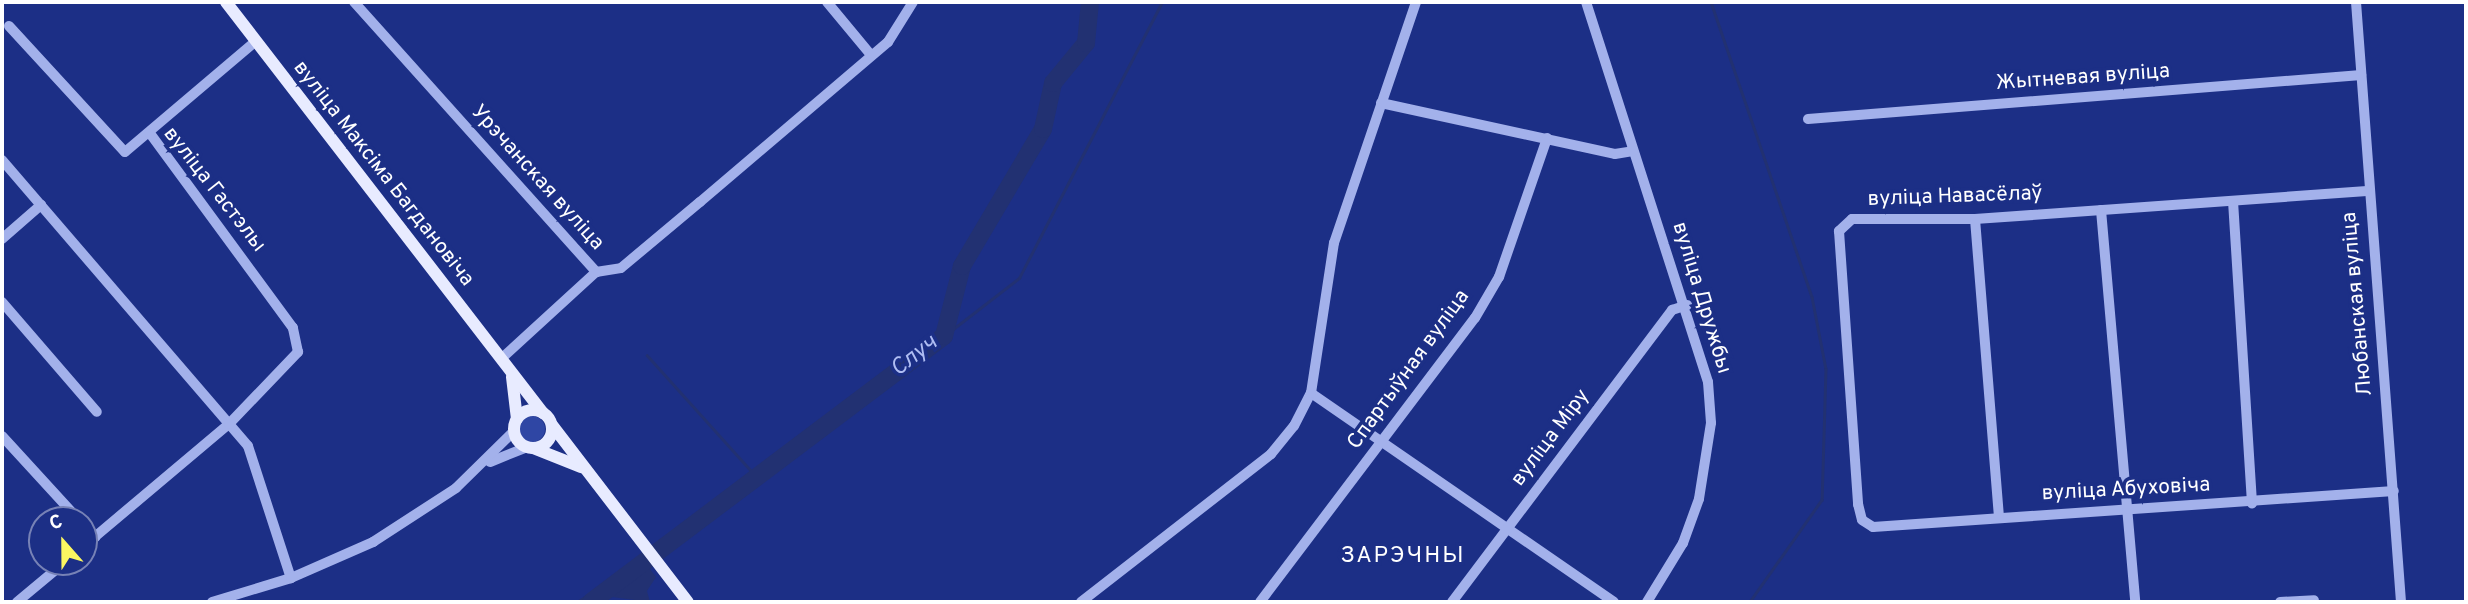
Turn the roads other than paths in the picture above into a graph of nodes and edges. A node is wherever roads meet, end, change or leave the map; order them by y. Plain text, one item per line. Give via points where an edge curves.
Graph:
1 (226, 2) edge
2 (355, 2) edge
3 (827, 2) edge
4 (913, 2) edge
5 (1416, 2) edge
6 (1586, 2) edge
7 (2356, 2) edge
8 (9, 26) dead end
9 (256, 41) junction
10 (871, 55) junction
11 (2361, 75) junction
12 (1381, 103) junction
13 (1808, 119) dead end
14 (150, 133) junction
15 (1547, 138) junction
16 (1633, 150) junction
17 (2, 160) edge
18 (2367, 191) junction
19 (2233, 201) junction
20 (41, 205) junction
21 (2101, 210) junction
22 (1975, 219) junction
23 (2, 239) edge
24 (596, 272) junction
25 (2, 302) edge
26 (1687, 305) junction
27 (501, 359) junction
28 (510, 370) junction
29 (1311, 393) junction
30 (97, 412) dead end
31 (543, 413) junction
32 (229, 424) junction
33 (516, 425) junction
34 (552, 425) junction
35 (2, 436) edge
36 (1380, 441) junction
37 (530, 448) junction
38 (486, 464) junction
39 (589, 472) junction
40 (2393, 491) junction
41 (2252, 503) junction
42 (66, 506) edge
43 (2126, 510) junction
44 (1999, 516) junction
45 (1862, 520) joint
46 (1507, 529) junction
47 (98, 534) edge
48 (48, 576) edge
49 (291, 578) junction
50 (2314, 600) dead end
51 (17, 602) edge
52 (212, 602) edge
53 (688, 602) edge
54 (1081, 602) edge
55 (1260, 602) edge
56 (1452, 602) edge
57 (1614, 602) edge
58 (1647, 602) edge
59 (2135, 602) edge
60 (2280, 602) edge
61 (2401, 602) edge

1 - 9 main road, вуліца Максіма Багдановіча
2 - 24 street, Урэчанская вуліца
3 - 10 street
4 - 10 street, Урэчанская вуліца via 888,42
5 - 12 street
6 - 16 street, вуліца Дружбы
7 - 11 street, Любанская вуліца
8 - 14 street, вуліца Гастэлы via 125,152
9 - 14 street
9 - 27 main road, вуліца Максіма Багдановіча
10 - 24 street, Урэчанская вуліца via 621,268
11 - 13 street, Жытневая вуліца
11 - 18 street, Любанская вуліца
12 - 15 street
12 - 29 street via 1334,243
14 - 32 street, вуліца Гастэлы via 298,340 290,365
15 - 16 street via 1615,153
15 - 36 street, Спартыўная вуліца via 1499,277 1475,318
16 - 26 street, вуліца Дружбы
17 - 20 street
18 - 19 street, вуліца Навасёлаў
18 - 40 street, Любанская вуліца
19 - 21 street, вуліца Навасёлаў
19 - 41 street
20 - 23 street
20 - 32 street
21 - 22 street, вуліца Навасёлаў
21 - 43 street
22 - 44 street
22 - 45 street, вуліца Навасёлаў via 1852,219 1839,231
24 - 27 street
25 - 30 street
26 - 46 street, вуліца Міру via 1672,310
26 - 58 street, вуліца Дружбы via 1708,382 1708,462 1683,543
27 - 28 main road, вуліца Максіма Багдановіча
28 - 31 main road, вуліца Максіма Багдановіча
28 - 33 main road
29 - 36 street
29 - 54 street via 1271,454
31 - 33 main road via 529,411
31 - 34 main road
32 - 47 street
32 - 49 street via 253,458
33 - 37 main road
33 - 38 street
34 - 37 main road via 548,441
34 - 39 main road
35 - 42 street
36 - 46 street
36 - 55 street, Спартыўная вуліца
37 - 38 street
37 - 39 main road
38 - 49 street via 373,542
39 - 53 main road
40 - 41 street, вуліца Абуховіча
40 - 61 street, Любанская вуліца
41 - 43 street, вуліца Абуховіча
43 - 44 street, вуліца Абуховіча
43 - 59 street
44 - 45 street, вуліца Абуховіча via 1873,527
46 - 56 street, вуліца Міру
46 - 57 street
48 - 51 street
49 - 52 street
50 - 60 street

